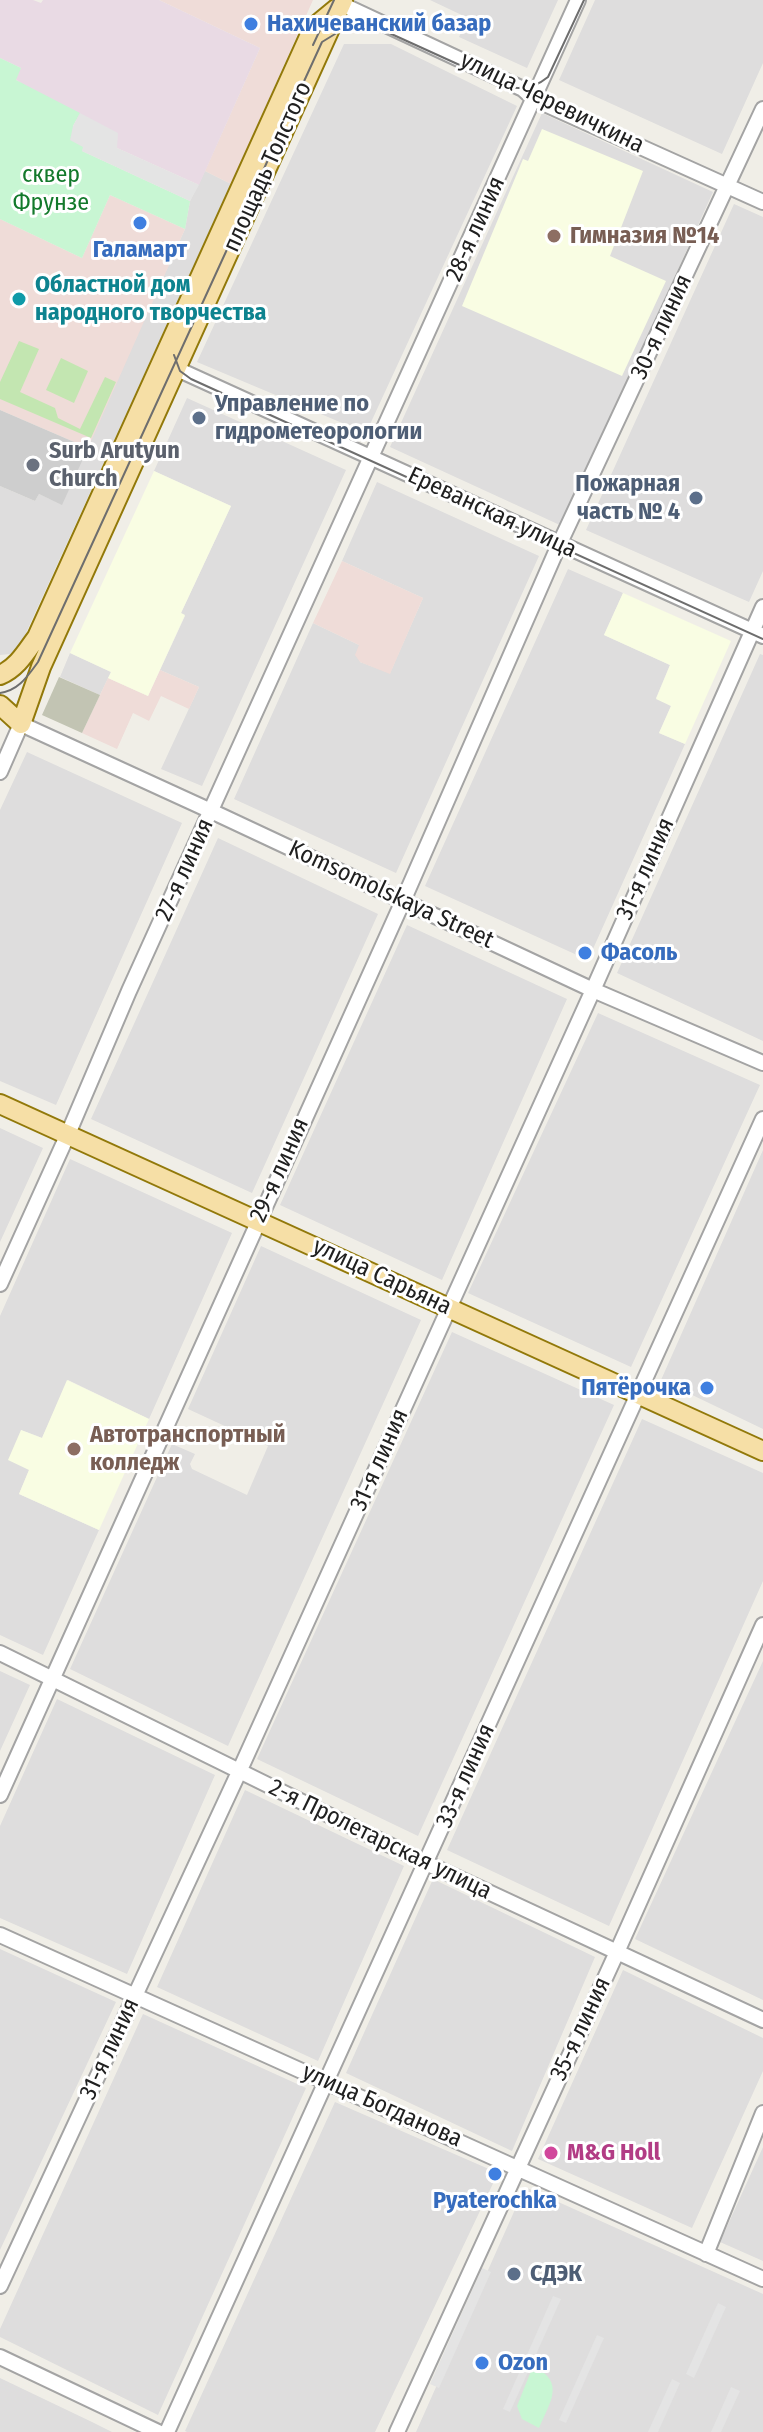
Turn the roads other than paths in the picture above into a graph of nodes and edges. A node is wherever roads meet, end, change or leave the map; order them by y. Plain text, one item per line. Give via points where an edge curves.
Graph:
1 (578, 0) edge
2 (342, 2) edge
3 (534, 99) junction
4 (763, 109) edge
5 (729, 186) junction
6 (763, 202) edge
7 (177, 369) junction
8 (372, 457) junction
9 (560, 545) junction
10 (763, 607) edge
11 (758, 633) edge
12 (0, 675) edge
13 (0, 705) edge
14 (0, 715) edge
15 (21, 724) junction
16 (0, 772) edge
17 (211, 811) junction
18 (403, 901) junction
19 (593, 990) junction
20 (763, 1063) edge
21 (0, 1104) edge
22 (763, 1119) edge
23 (68, 1134) junction
24 (257, 1221) junction
25 (0, 1284) edge
26 (449, 1308) junction
27 (638, 1395) junction
28 (763, 1451) edge
29 (763, 1625) edge
30 (0, 1653) edge
31 (53, 1678) junction
32 (239, 1772) junction
33 (0, 1795) edge
34 (426, 1863) junction
35 (0, 1935) edge
36 (617, 1952) junction
37 (136, 1995) junction
38 (763, 2020) edge
39 (326, 2081) junction
40 (763, 2113) edge
41 (516, 2168) junction
42 (706, 2254) junction
43 (763, 2279) edge
44 (0, 2286) edge
45 (0, 2357) edge
46 (158, 2432) edge
47 (167, 2432) edge
48 (397, 2432) edge

1 - 3 street, 28-я линия
2 - 3 street, улица Черевичкина
2 - 7 main road, площадь Толстого
2 - 12 main road, площадь Толстого via 313,28 37,637 20,661
3 - 5 street, улица Черевичкина
3 - 8 street, 28-я линия
4 - 5 street, 30-я линия
5 - 6 street, улица Черевичкина
5 - 9 street, 30-я линия
7 - 8 street, Ереванская улица
7 - 15 main road, площадь Толстого via 41,667
8 - 9 street, Ереванская улица
8 - 17 street, 27-я линия
9 - 11 street, Ереванская улица
9 - 18 street, 29-я линия
10 - 11 street, 31-я линия
11 - 19 street, 31-я линия
13 - 15 main road
14 - 15 main road
15 - 16 street
15 - 17 street, Komsomolskaya Street
17 - 18 street, Komsomolskaya Street
17 - 23 street, 27-я линия
18 - 19 street, Komsomolskaya Street
18 - 24 street, 29-я линия
19 - 20 street, Komsomolskaya Street
19 - 26 street, 31-я линия
21 - 23 main road, улица Сарьяна
22 - 27 street, 33-я линия
23 - 24 main road, улица Сарьяна
23 - 25 street, 27-я линия
24 - 26 main road, улица Сарьяна
24 - 31 street, 29-я линия
26 - 27 main road, улица Сарьяна
26 - 32 street, 31-я линия
27 - 28 main road, улица Сарьяна
27 - 34 street, 33-я линия
29 - 36 street, 35-я линия
30 - 31 street, 2-я Пролетарская улица
31 - 32 street, 2-я Пролетарская улица
31 - 33 street, 29-я линия
32 - 34 street, 2-я Пролетарская улица
32 - 37 street, 31-я линия
34 - 36 street, 2-я Пролетарская улица
34 - 39 street, 33-я линия
35 - 37 street, улица Богданова
36 - 38 street, 2-я Пролетарская улица
36 - 41 street, 35-я линия
37 - 39 street, улица Богданова
37 - 44 street, 31-я линия
39 - 41 street, улица Богданова
39 - 47 street, 33-я линия
40 - 42 street
41 - 42 street, улица Богданова
41 - 48 street, 35-я линия
42 - 43 street, улица Богданова
45 - 46 street

